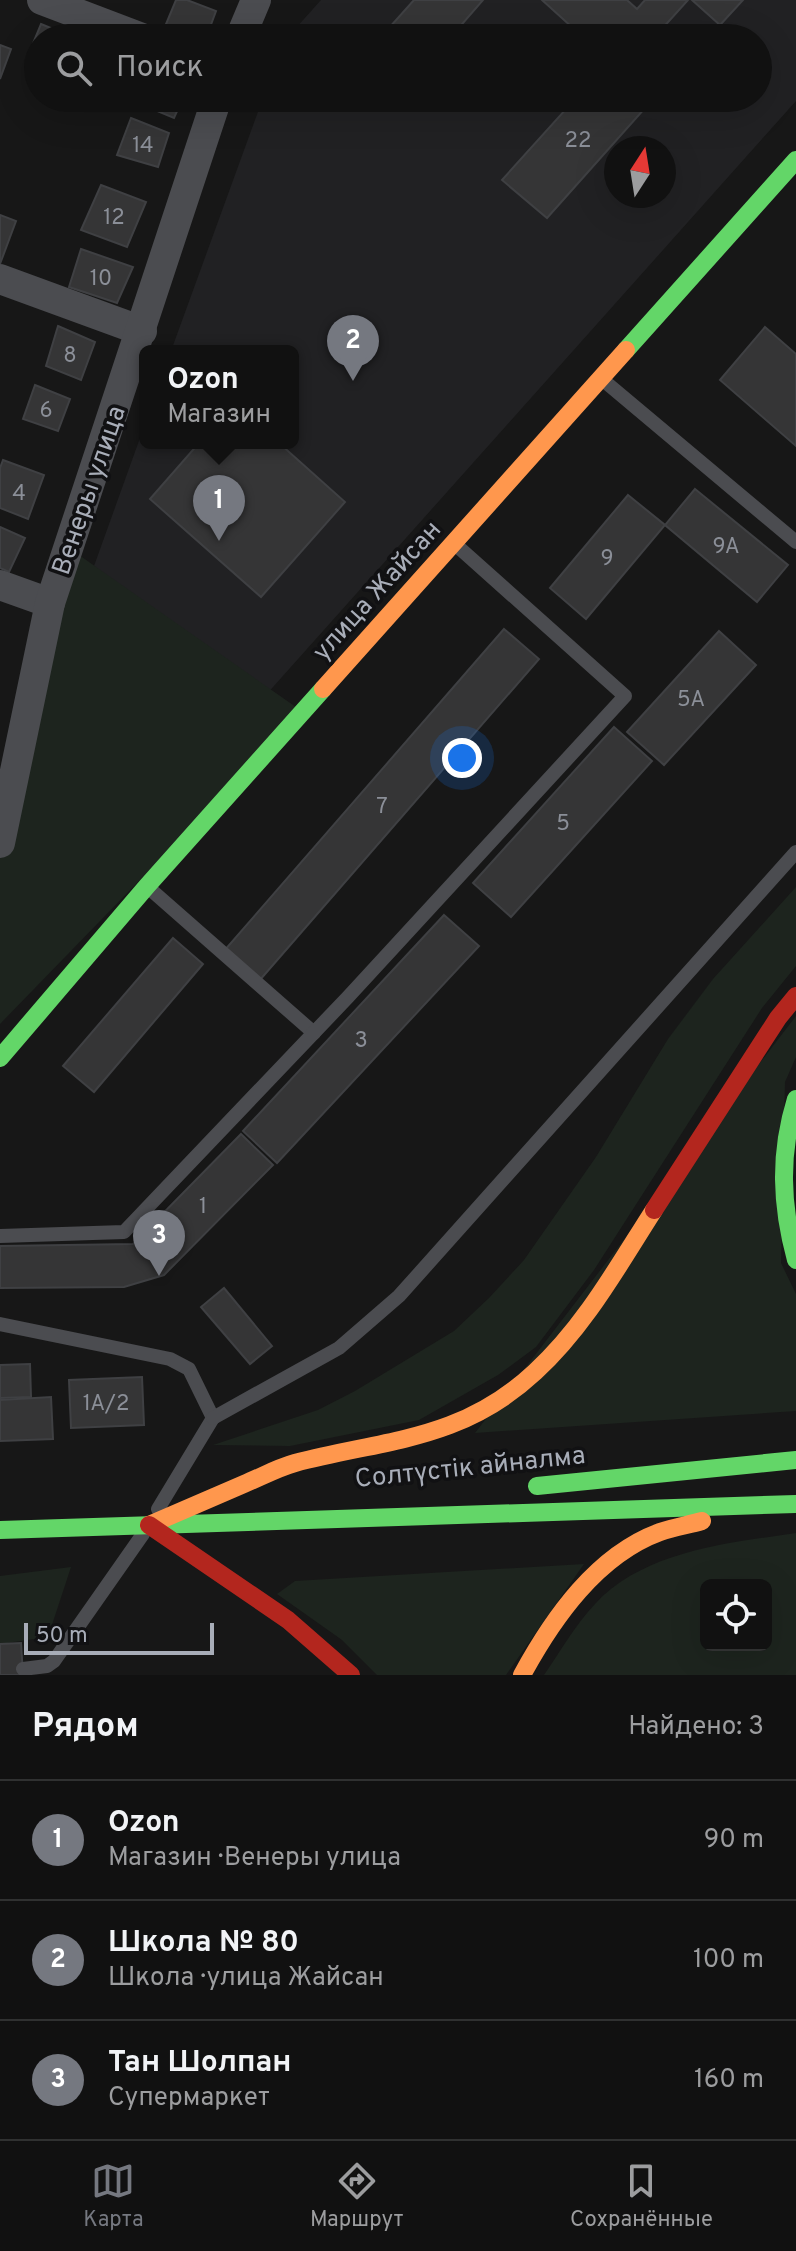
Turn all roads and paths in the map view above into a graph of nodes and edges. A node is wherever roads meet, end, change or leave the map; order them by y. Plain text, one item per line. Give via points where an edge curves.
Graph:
1 (42, 0) edge
2 (256, 0) edge
3 (105, 24) edge
4 (246, 24) edge
5 (212, 112) edge
6 (796, 160) edge
7 (0, 279) edge
8 (142, 331) junction
9 (600, 377) junction
10 (796, 542) edge
11 (453, 543) junction
12 (0, 585) edge
13 (50, 603) junction
14 (0, 843) edge
15 (796, 852) edge
16 (147, 886) junction
17 (796, 996) edge
18 (314, 1033) junction
19 (0, 1058) edge
20 (796, 1099) edge
21 (0, 1236) edge
22 (796, 1260) edge
23 (0, 1324) edge
24 (213, 1418) junction
25 (796, 1460) edge
26 (512, 1488) dead end
27 (417, 1498) dead end
28 (789, 1504) edge
29 (149, 1525) junction
30 (0, 1530) edge
31 (23, 1669) dead end
32 (351, 1675) edge
33 (522, 1675) edge

1 - 3 street
2 - 4 street
5 - 8 street, Венеры улица
6 - 9 main road, улица Жайсан
7 - 8 street
8 - 13 street, Венеры улица
9 - 10 lane
9 - 11 main road, улица Жайсан
11 - 16 main road, улица Жайсан
11 - 18 lane via 625,696
12 - 13 street
13 - 14 street, Венеры улица
15 - 24 lane via 399,1296 339,1348
16 - 18 lane
16 - 19 main road, улица Жайсан
17 - 29 main road via 591,1308 534,1373 459,1423 292,1464
18 - 21 lane via 124,1232
20 - 22 main road via 783,1174
23 - 24 lane via 170,1359 189,1369
24 - 29 lane
25 - 26 main road, Солтүстік айналма
27 - 29 main road, Солтүстік айналма
28 - 29 main road, Солтүстік айналма
28 - 33 main road via 701,1521 639,1542 571,1601 536,1646
29 - 30 main road, Солтүстік айналма
29 - 31 lane via 54,1661
29 - 32 main road via 288,1620

